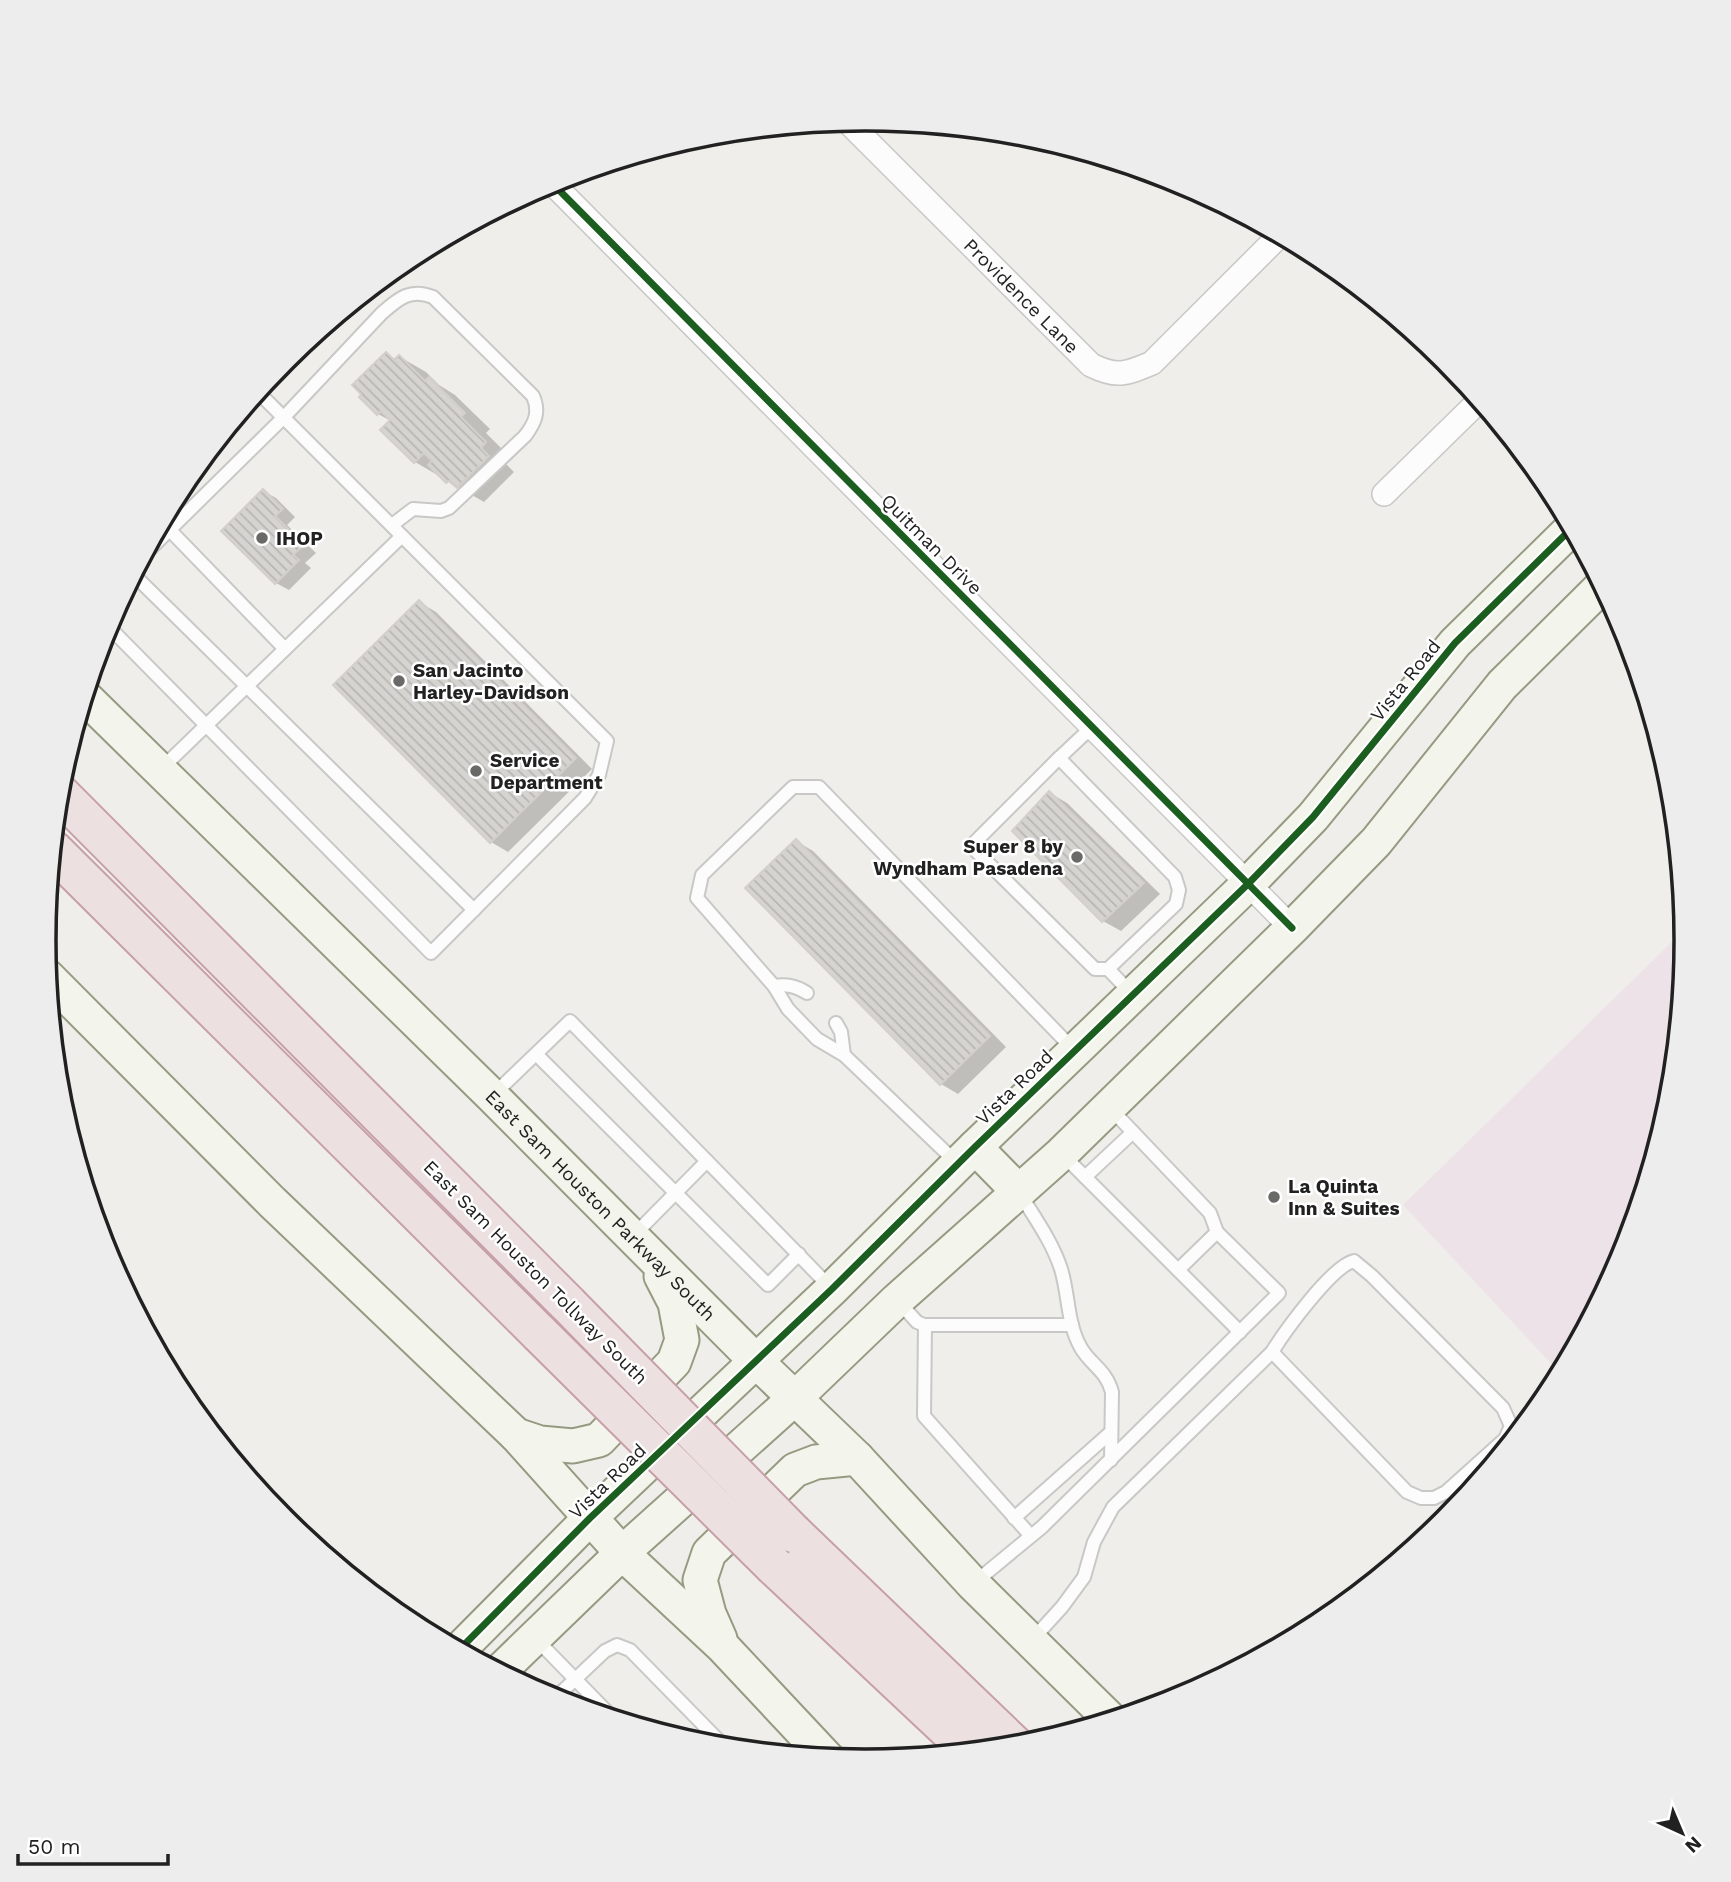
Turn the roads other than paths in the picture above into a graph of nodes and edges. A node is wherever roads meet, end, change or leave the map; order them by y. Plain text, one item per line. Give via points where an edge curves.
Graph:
1 (857, 131) edge
2 (560, 191) edge
3 (1273, 242) edge
4 (265, 399) edge
5 (1473, 406) edge
6 (284, 417) junction
7 (1384, 494) dead end
8 (176, 517) edge
9 (392, 526) junction
10 (169, 529) edge
11 (1566, 534) edge
12 (402, 536) junction
13 (140, 581) edge
14 (1596, 592) edge
15 (117, 635) edge
16 (285, 649) junction
17 (247, 687) junction
18 (92, 704) edge
19 (206, 725) junction
20 (1092, 727) junction
21 (1059, 758) junction
22 (160, 770) junction
23 (69, 803) edge
24 (61, 858) edge
25 (1248, 884) junction
26 (474, 910) junction
27 (1292, 928) junction
28 (1108, 969) junction
29 (774, 986) junction
30 (58, 987) edge
31 (807, 993) dead end
32 (1133, 995) junction
33 (836, 1023) dead end
34 (1075, 1051) junction
35 (537, 1055) junction
36 (844, 1055) junction
37 (492, 1096) junction
38 (1109, 1107) junction
39 (1132, 1132) junction
40 (1061, 1154) junction
41 (967, 1156) junction
42 (707, 1161) junction
43 (1085, 1177) junction
44 (1019, 1192) junction
45 (676, 1193) junction
46 (1217, 1232) junction
47 (642, 1248) junction
48 (799, 1254) junction
49 (1178, 1270) junction
50 (832, 1289) junction
51 (897, 1300) junction
52 (925, 1325) junction
53 (1072, 1325) junction
54 (1240, 1332) junction
55 (1272, 1352) junction
56 (755, 1360) junction
57 (795, 1398) junction
58 (1110, 1433) junction
59 (516, 1435) junction
60 (1506, 1436) edge
61 (1501, 1443) edge
62 (857, 1458) junction
63 (1111, 1460) junction
64 (590, 1518) junction
65 (1014, 1518) junction
66 (1031, 1536) junction
67 (622, 1553) junction
68 (973, 1584) junction
69 (534, 1637) junction
70 (1031, 1641) junction
71 (465, 1644) edge
72 (723, 1647) junction
73 (505, 1666) edge
74 (575, 1679) junction
75 (562, 1691) edge
76 (602, 1707) edge
77 (1105, 1714) edge
78 (714, 1736) edge
79 (1006, 1738) edge
80 (964, 1745) edge
81 (819, 1749) edge

1 - 3 street, Providence Lane via 1091,365 1108,373 1128,373 1152,363
2 - 20 street, Quitman Drive
4 - 6 lane
5 - 7 street
6 - 8 lane
6 - 9 lane
6 - 9 lane via 382,313 411,293 433,297 533,396 537,414 533,426 449,508 414,509
9 - 12 lane
10 - 16 lane
11 - 25 street, Vista Road via 1455,643 1313,817
12 - 16 lane
12 - 26 lane via 607,741 599,775 585,798
13 - 17 lane
14 - 27 street via 1502,685 1376,842
15 - 19 lane
16 - 17 lane
17 - 19 lane
17 - 26 lane
18 - 22 street, East Sam Houston Parkway South
19 - 22 lane
19 - 26 lane via 431,953
20 - 21 lane
20 - 25 street, Quitman Drive
21 - 28 lane via 1175,877 1179,890 1176,904
21 - 28 lane via 971,846 1095,969
22 - 37 street, East Sam Houston Parkway South
23 - 79 highway, East Sam Houston Tollway South, bridge via 793,1533
24 - 80 highway, bridge via 775,1567
25 - 27 street, Quitman Drive
25 - 32 street, Vista Road
27 - 38 street
28 - 32 lane
29 - 31 lane via 785,984
29 - 34 lane via 697,898 702,875 793,787 819,788
29 - 36 lane via 788,1009 817,1039
30 - 59 street via 272,1202
32 - 34 street, Vista Road
33 - 36 lane
34 - 41 street, Vista Road
35 - 37 lane
35 - 42 lane via 570,1021
35 - 45 lane
36 - 41 lane
37 - 47 street, East Sam Houston Parkway South
38 - 39 lane
38 - 40 street
39 - 43 lane
39 - 46 lane via 1210,1213
40 - 43 lane
40 - 44 street
41 - 44 street
41 - 50 street, Vista Road
42 - 45 lane
42 - 48 lane
43 - 49 lane
44 - 51 street
44 - 53 lane via 1052,1246
45 - 47 lane
45 - 48 lane via 768,1285
46 - 49 lane
46 - 54 lane via 1279,1293
47 - 56 street, East Sam Houston Parkway South
47 - 59 street via 675,1303 682,1340 674,1362 599,1440 573,1446
48 - 50 lane
49 - 54 lane
50 - 56 street, Vista Road
51 - 52 lane
51 - 57 street
52 - 53 lane
52 - 65 lane via 923,1416
53 - 58 lane via 1082,1349 1109,1381
54 - 63 lane
55 - 60 lane via 1291,1322 1354,1261 1503,1408 1511,1426
55 - 61 lane via 1407,1492 1421,1498 1446,1492
55 - 70 lane via 1113,1507 1094,1542 1084,1577
56 - 57 street, East Sam Houston Parkway South
56 - 64 street, Vista Road
57 - 62 street, East Sam Houston Parkway South
57 - 67 street
58 - 63 lane
58 - 65 lane
59 - 64 street
62 - 68 street, East Sam Houston Parkway South
62 - 72 street via 816,1462 795,1470 709,1553 699,1580
63 - 66 lane
64 - 67 street
64 - 71 street, Vista Road
65 - 66 lane
66 - 68 lane
67 - 69 street
67 - 72 street
68 - 70 street, East Sam Houston Parkway South
69 - 73 street
69 - 74 lane
70 - 77 street, East Sam Houston Parkway South
72 - 81 street
74 - 75 lane
74 - 76 lane
74 - 78 lane via 605,1651 617,1645 630,1650

